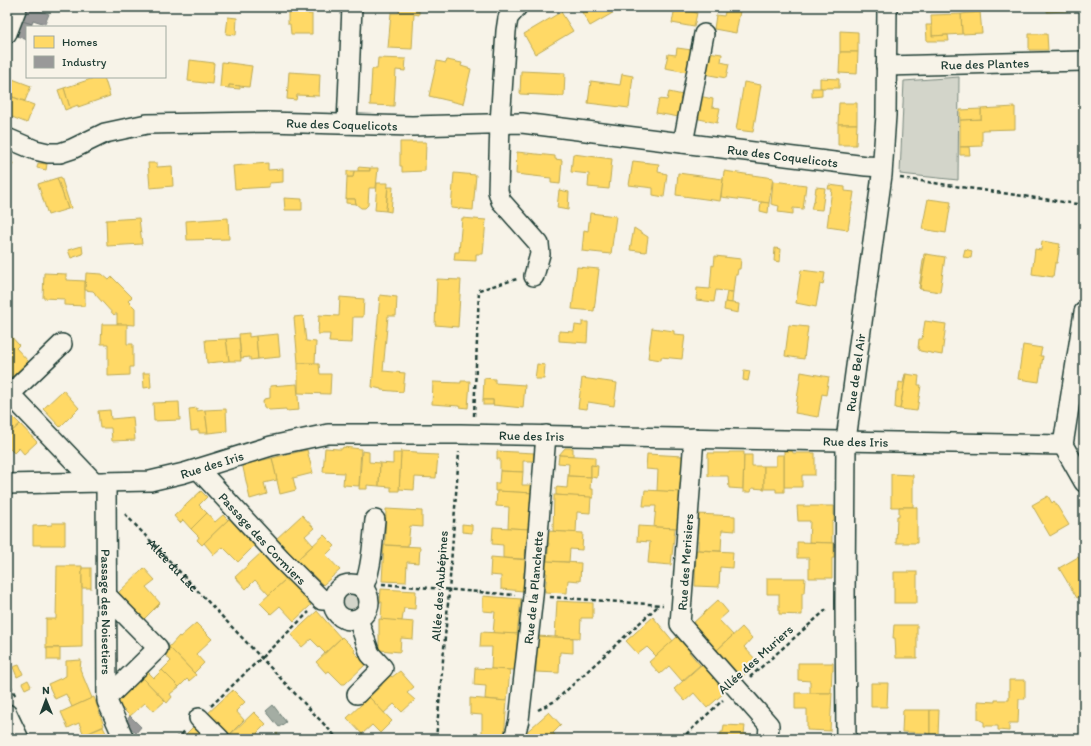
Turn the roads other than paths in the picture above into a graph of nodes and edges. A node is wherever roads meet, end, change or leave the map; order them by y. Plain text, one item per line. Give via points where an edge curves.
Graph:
1 (17, 7) edge
2 (352, 7) edge
3 (517, 7) edge
4 (887, 7) edge
5 (7, 33) edge
6 (704, 34) dead end
7 (1084, 61) edge
8 (886, 66) junction
9 (500, 123) junction
10 (348, 124) junction
11 (7, 138) edge
12 (683, 143) junction
13 (882, 171) junction
14 (534, 276) road end
15 (1084, 312) edge
16 (62, 344) dead end
17 (8, 393) edge
18 (546, 435) junction
19 (694, 438) junction
20 (846, 440) junction
21 (1063, 445) junction
22 (198, 469) junction
23 (1084, 482) edge
24 (7, 484) edge
25 (102, 486) junction
26 (375, 520) dead end
27 (364, 586) junction
28 (107, 596) junction
29 (327, 600) junction
30 (358, 619) junction
31 (357, 694) dead end
32 (107, 698) junction
33 (7, 714) edge
34 (199, 718) road end
35 (768, 732) edge
36 (19, 739) edge
37 (124, 739) edge
38 (220, 739) edge
39 (514, 739) edge
40 (846, 739) edge

1 - 5 street
2 - 10 street
3 - 9 street via 508,18 506,31
4 - 8 street, Rue de Bel Air
6 - 12 street
7 - 8 street, Rue des Plantes
8 - 13 street, Rue de Bel Air
9 - 10 street, Rue des Coquelicots via 412,126
9 - 12 street, Rue des Coquelicots via 522,123
9 - 14 street via 498,191 501,201 539,244 540,254
10 - 11 street, Rue des Coquelicots via 147,124 105,133 60,153 34,150
12 - 13 street, Rue des Coquelicots via 866,166
13 - 20 street, Rue de Bel Air
15 - 21 street
16 - 17 street
17 - 25 street
18 - 19 street, Rue des Iris
18 - 22 street, Rue des Iris via 328,434 271,446
18 - 39 street, Rue de la Planchette via 533,596 519,720
19 - 20 street, Rue des Iris
19 - 35 street, Rue des Merisiers via 680,624 736,689
20 - 21 street, Rue des Iris
20 - 40 street, Rue de Bel Air
21 - 23 street
22 - 25 street, Rue des Iris via 150,481
22 - 29 street, Passage des Cormiers via 281,559
24 - 25 street, Rue des Iris
25 - 28 street, Passage des Noisetiers
26 - 27 street
27 - 29 street via 346,585
27 - 30 street via 369,605 367,611
28 - 32 street, Passage des Noisetiers
28 - 32 street via 158,648
29 - 30 street, Passage des Cormiers via 340,617
30 - 31 street via 370,654 383,668
32 - 37 street, Passage des Noisetiers via 106,701
33 - 36 street
34 - 38 street

